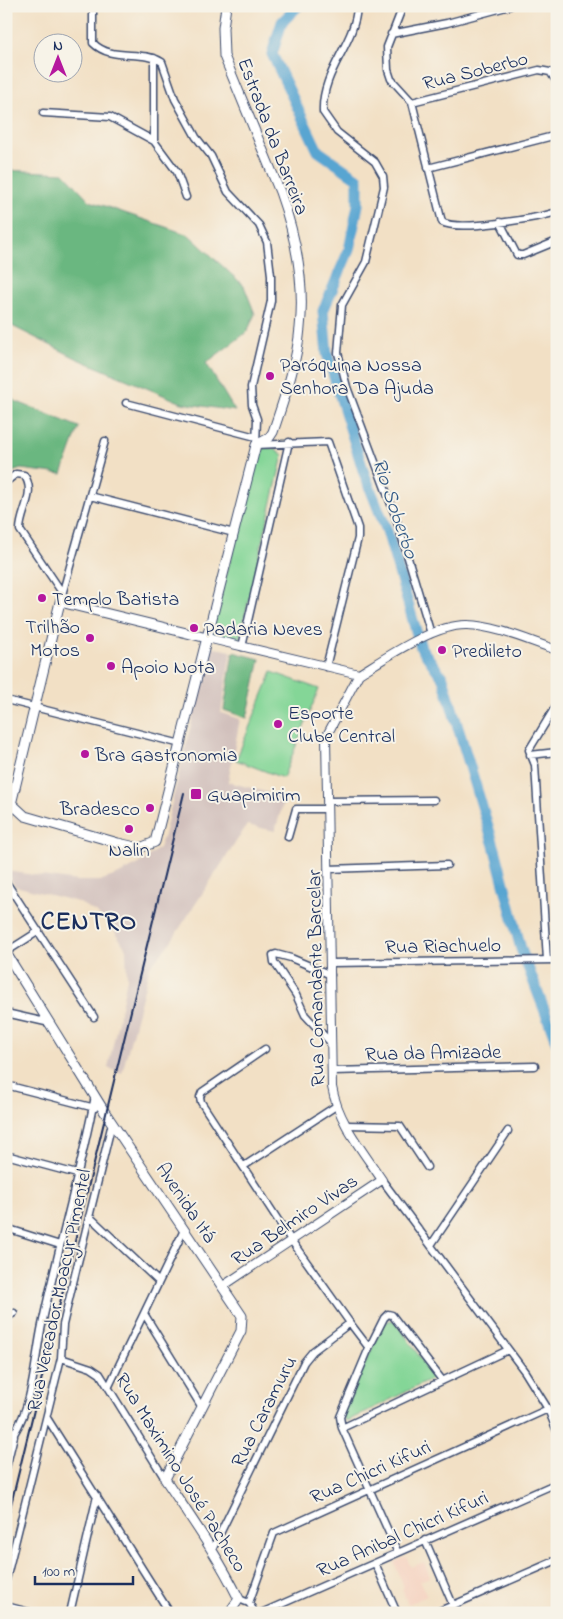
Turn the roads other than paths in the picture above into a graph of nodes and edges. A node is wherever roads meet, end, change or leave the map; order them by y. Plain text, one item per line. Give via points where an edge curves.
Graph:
1 (93, 6) edge
2 (226, 6) edge
3 (357, 6) edge
4 (403, 6) edge
5 (510, 6) edge
6 (391, 34) junction
7 (154, 58) junction
8 (557, 82) edge
9 (412, 102) junction
10 (43, 114) dead end
11 (557, 135) edge
12 (154, 141) junction
13 (428, 168) junction
14 (186, 197) dead end
15 (557, 212) edge
16 (500, 222) junction
17 (557, 241) edge
18 (126, 403) dead end
19 (273, 432) junction
20 (105, 441) dead end
21 (256, 441) junction
22 (289, 442) junction
23 (280, 443) junction
24 (6, 482) edge
25 (90, 496) junction
26 (6, 506) edge
27 (6, 511) edge
28 (234, 533) junction
29 (62, 598) junction
30 (427, 636) junction
31 (207, 638) junction
32 (242, 647) junction
33 (557, 650) edge
34 (326, 667) junction
35 (359, 674) junction
36 (6, 700) edge
37 (557, 704) edge
38 (36, 707) junction
39 (181, 744) junction
40 (557, 752) edge
41 (530, 755) junction
42 (434, 800) dead end
43 (12, 804) junction
44 (327, 805) junction
45 (25, 816) junction
46 (7, 822) edge
47 (288, 838) dead end
48 (447, 865) dead end
49 (328, 869) junction
50 (6, 882) edge
51 (39, 931) junction
52 (6, 953) edge
53 (547, 960) junction
54 (557, 960) edge
55 (330, 963) junction
56 (331, 975) junction
57 (6, 1013) edge
58 (94, 1017) dead end
59 (50, 1023) junction
60 (331, 1043) junction
61 (265, 1049) dead end
62 (535, 1066) dead end
63 (332, 1071) junction
64 (6, 1085) edge
65 (95, 1096) junction
66 (336, 1106) junction
67 (92, 1107) junction
68 (104, 1111) junction
69 (112, 1123) junction
70 (346, 1125) junction
71 (508, 1131) dead end
72 (6, 1155) edge
73 (244, 1166) junction
74 (428, 1168) dead end
75 (77, 1174) junction
76 (382, 1180) junction
77 (90, 1216) junction
78 (6, 1228) edge
79 (184, 1230) junction
80 (291, 1240) junction
81 (60, 1244) junction
82 (431, 1245) junction
83 (159, 1282) junction
84 (223, 1286) junction
85 (14, 1313) dead end
86 (144, 1314) junction
87 (6, 1318) edge
88 (350, 1323) junction
89 (369, 1348) junction
90 (508, 1350) junction
91 (61, 1358) junction
92 (442, 1380) junction
93 (109, 1386) junction
94 (201, 1406) junction
95 (548, 1409) junction
96 (47, 1418) junction
97 (6, 1422) edge
98 (342, 1428) junction
99 (12, 1431) junction
100 (557, 1431) edge
101 (6, 1468) edge
102 (165, 1479) junction
103 (557, 1482) edge
104 (370, 1489) junction
105 (97, 1496) junction
106 (425, 1540) junction
107 (212, 1550) junction
108 (398, 1552) junction
109 (557, 1560) edge
110 (375, 1564) junction
111 (6, 1580) edge
112 (239, 1599) junction
113 (249, 1603) junction
114 (453, 1605) junction
115 (6, 1606) edge
116 (165, 1609) edge
117 (32, 1613) edge
118 (70, 1613) edge
119 (170, 1613) edge
120 (229, 1613) edge
121 (255, 1613) edge
122 (261, 1613) edge
123 (397, 1613) edge
124 (435, 1613) edge

1 - 7 street via 92,36 98,47 105,52
2 - 19 main road, Estrada da Barreira via 222,28 224,56 288,213 296,256 300,328
3 - 30 street via 351,32 325,88 322,112 338,132 375,162 381,170 384,187 366,262 342,305 338,353 347,387 395,515
4 - 6 street
5 - 6 street
6 - 9 street via 386,58 388,70 391,79
7 - 12 street
7 - 21 street via 165,66 175,100 228,192 259,225 267,242 271,301 251,387 257,419
8 - 9 street, Rua Soberbo via 545,70
9 - 13 street
10 - 12 street via 110,117
11 - 13 street
12 - 14 street via 177,172
13 - 16 street via 442,222 455,226
15 - 16 street
16 - 17 street via 517,255
18 - 21 street
19 - 21 main road via 269,438
19 - 23 street
20 - 25 street
21 - 23 street
21 - 28 main road
22 - 23 street
22 - 32 street
22 - 34 street via 328,442 358,528
24 - 29 street via 16,474 24,475 27,480 29,494 20,530
25 - 28 street
25 - 29 street
26 - 27 street
28 - 31 main road
29 - 31 main road
29 - 38 main road
30 - 33 street via 454,627 475,626
30 - 35 street
31 - 32 street
31 - 39 main road
32 - 34 street
34 - 35 street
35 - 44 street, Rua Comandante Barcelar via 326,737
36 - 38 street
37 - 41 street via 535,738
38 - 39 street
38 - 43 main road
39 - 45 main road via 155,842 145,847
40 - 41 street
41 - 53 street via 535,765
42 - 44 street
43 - 45 main road
43 - 46 main road
44 - 47 street via 296,809
44 - 49 street, Rua Comandante Barcelar
45 - 46 main road
48 - 49 street
49 - 55 street, Rua Comandante Barcelar
50 - 51 street
51 - 52 street
51 - 58 street
52 - 59 main road, Avenida Itá
53 - 54 street, Rua Riachuelo
53 - 55 street, Rua Riachuelo
55 - 56 street, Rua Comandante Barcelar
56 - 60 street, Rua Comandante Barcelar
56 - 60 street via 291,958 273,955 306,1016
57 - 59 street
59 - 65 main road, Avenida Itá
60 - 63 street, Rua Comandante Barcelar
61 - 73 street via 202,1092 200,1097
62 - 63 street, Rua da Amizade
63 - 66 street, Rua Comandante Barcelar
64 - 67 street
65 - 67 street
65 - 68 main road, Avenida Itá
66 - 70 street, Rua Comandante Barcelar
66 - 73 street
67 - 68 street
67 - 75 street
68 - 69 main road, Avenida Itá
69 - 77 street, Rua Vereador Moacyr Pimentel
69 - 79 main road, Avenida Itá
70 - 74 street via 400,1126
70 - 76 street, Rua Comandante Barcelar
71 - 82 street
72 - 75 street
73 - 80 street
75 - 81 street
76 - 80 street, Rua Belmiro Vivas
76 - 82 street, Rua Comandante Barcelar
77 - 83 street
77 - 91 street, Rua Vereador Moacyr Pimentel via 64,1325
78 - 81 street
79 - 83 street
79 - 84 main road, Avenida Itá
80 - 84 street, Rua Belmiro Vivas
80 - 88 street
81 - 99 street via 41,1327 32,1389 24,1417
82 - 90 street, Rua Comandante Barcelar
83 - 86 street
84 - 94 main road, Avenida Itá via 238,1307 243,1322
85 - 87 street
86 - 93 street
86 - 94 street
88 - 89 street
88 - 107 street, Rua Caramuru via 304,1362
89 - 92 street via 384,1318 392,1315
89 - 98 street via 340,1417
90 - 92 street
90 - 95 street, Rua Comandante Barcelar
91 - 93 street, Rua Maximino José Pacheco via 91,1368
91 - 96 street, Rua Vereador Moacyr Pimentel
92 - 98 street
93 - 102 street, Rua Maximino José Pacheco
94 - 102 main road, Avenida Itá
95 - 100 street, Rua Comandante Barcelar
95 - 104 street, Rua Chicri Kifuri
96 - 105 street
96 - 111 street, Rua Vereador Moacyr Pimentel
97 - 99 street
98 - 104 street
99 - 101 street
102 - 107 main road, Rua Maximino José Pacheco
103 - 106 street, Rua Anibal Chicri Kifuri
104 - 108 street
104 - 113 street, Rua Chicri Kifuri via 272,1535
105 - 116 street
105 - 118 street
106 - 108 street, Rua Anibal Chicri Kifuri
106 - 114 street
107 - 112 main road, Rua Maximino José Pacheco
108 - 110 street, Rua Anibal Chicri Kifuri
109 - 114 street
110 - 122 street, Rua Anibal Chicri Kifuri
110 - 123 street
112 - 113 street
112 - 120 main road
113 - 121 street
114 - 124 street
115 - 117 street
116 - 119 street

